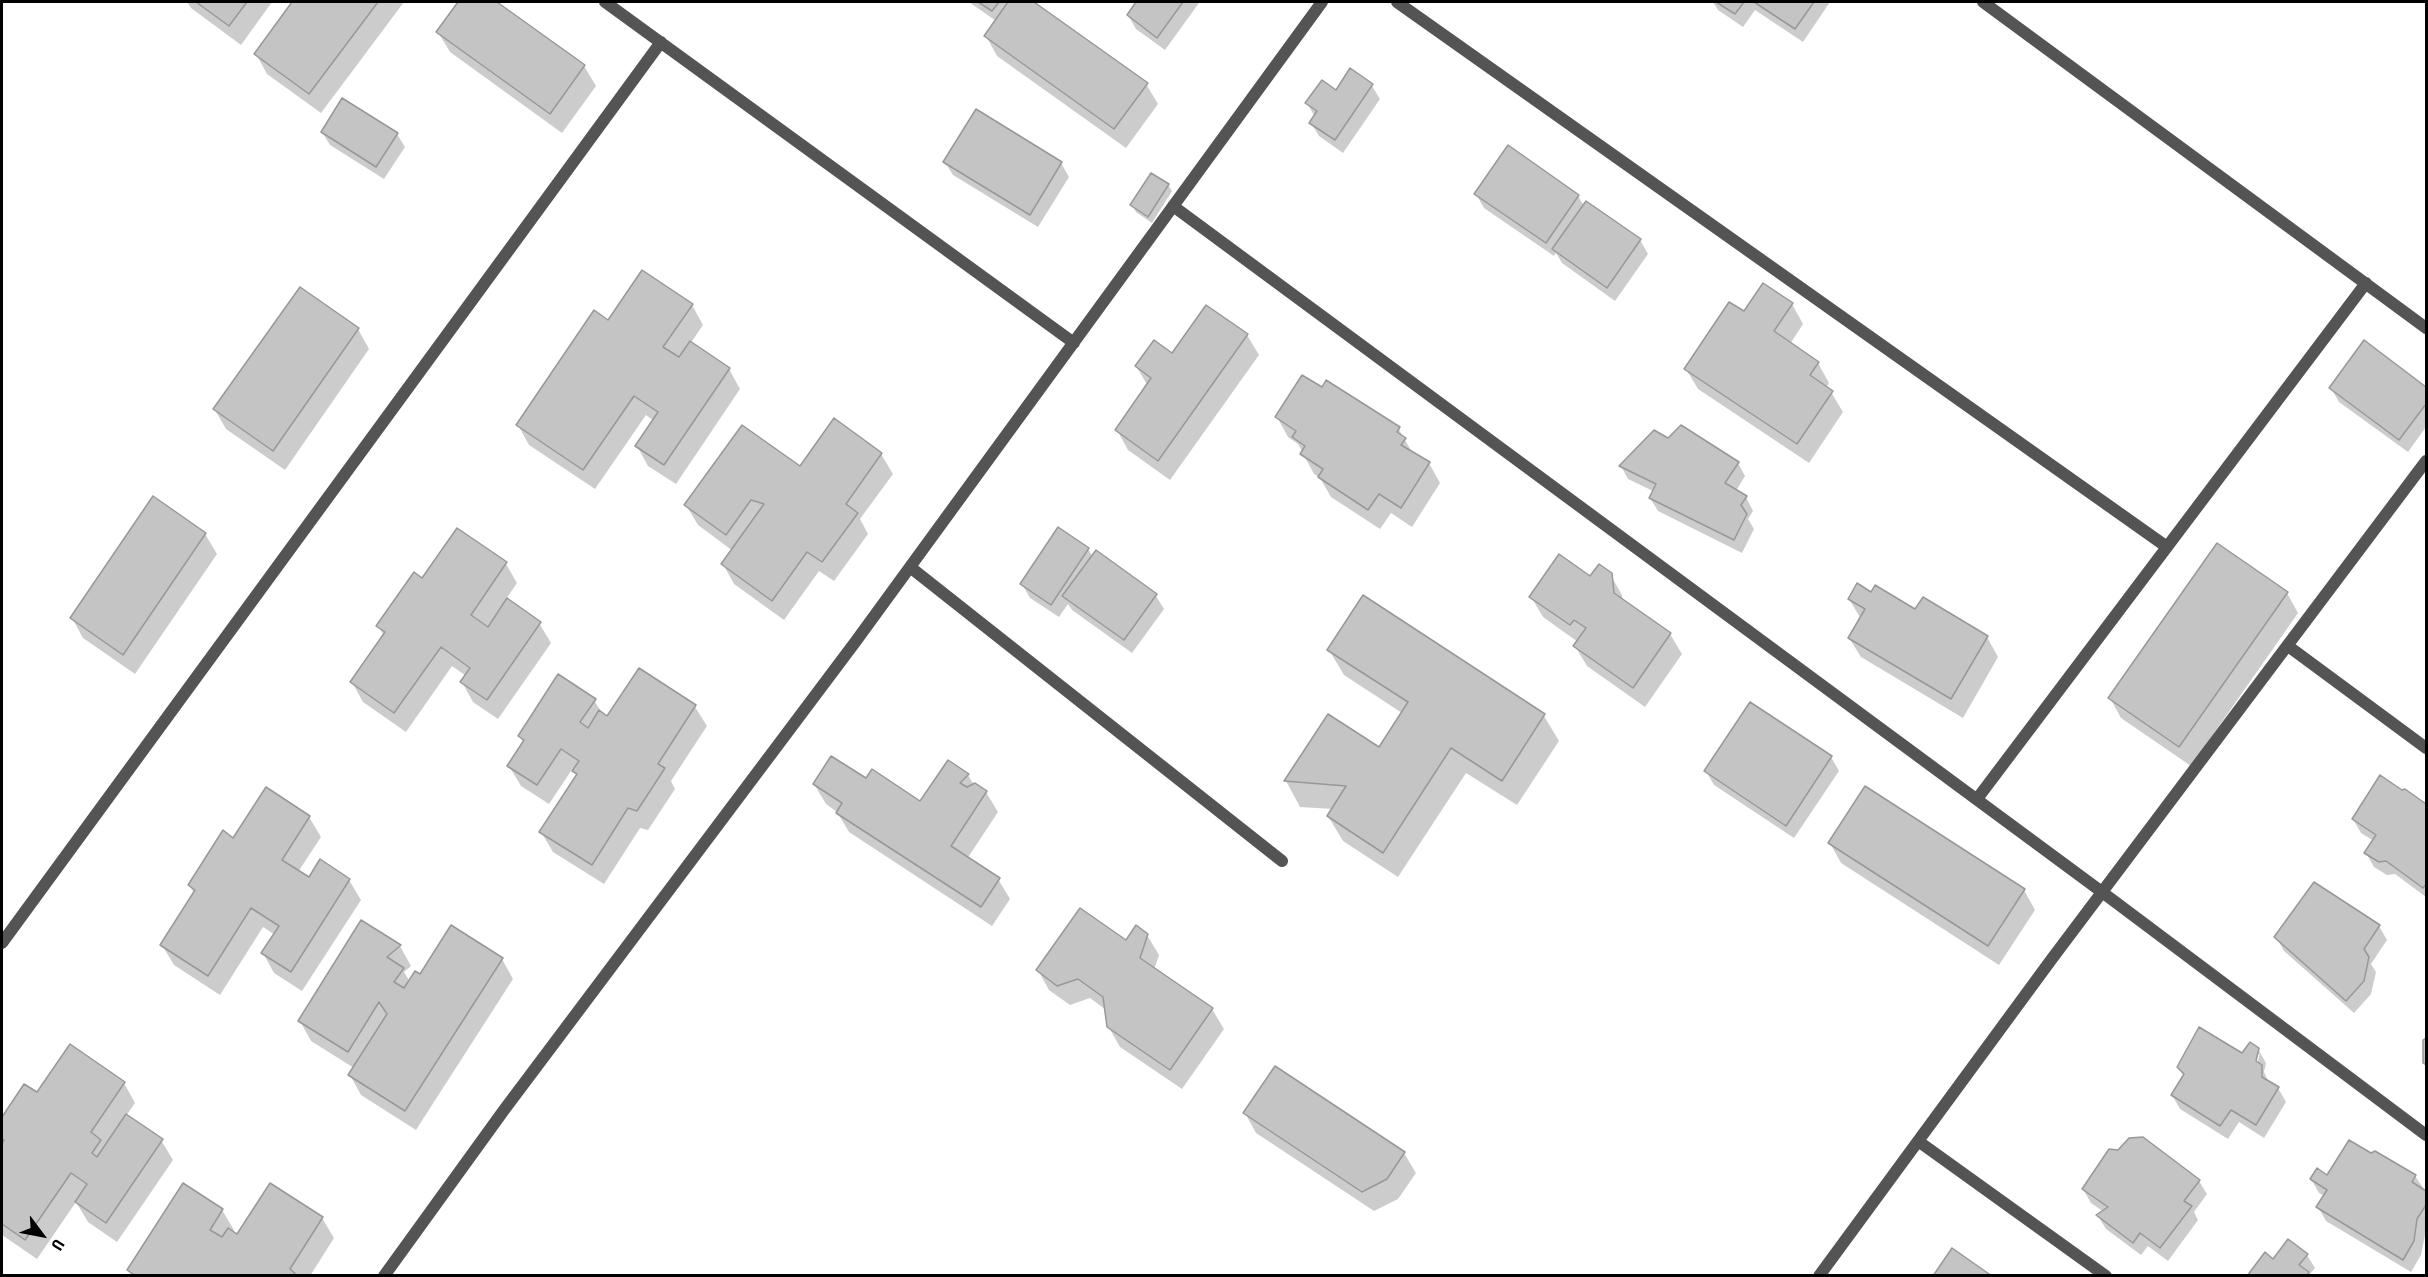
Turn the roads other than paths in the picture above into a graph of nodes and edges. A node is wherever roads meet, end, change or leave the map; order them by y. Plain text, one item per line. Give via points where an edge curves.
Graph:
1 (605, 2) edge
2 (1322, 2) edge
3 (1397, 2) edge
4 (1983, 2) edge
5 (661, 42) junction
6 (1173, 206) junction
7 (2366, 283) junction
8 (2427, 328) edge
9 (1074, 343) junction
10 (2427, 461) edge
11 (2167, 547) junction
12 (910, 567) junction
13 (2288, 646) junction
14 (2427, 748) edge
15 (1977, 799) junction
16 (1282, 861) dead end
17 (2102, 892) junction
18 (2, 943) edge
19 (2427, 1135) edge
20 (1918, 1141) junction
21 (384, 1275) edge
22 (1820, 1275) edge
23 (2106, 1275) edge

1 - 5 lane
2 - 6 lane
3 - 11 lane
4 - 7 lane
5 - 9 lane
5 - 18 lane
6 - 9 lane
6 - 15 lane
7 - 8 lane
7 - 11 lane
9 - 12 lane
10 - 13 lane
11 - 15 lane
12 - 16 lane
12 - 21 lane
13 - 14 lane
13 - 17 lane
15 - 17 lane
17 - 19 lane
17 - 20 lane
20 - 22 lane
20 - 23 lane

